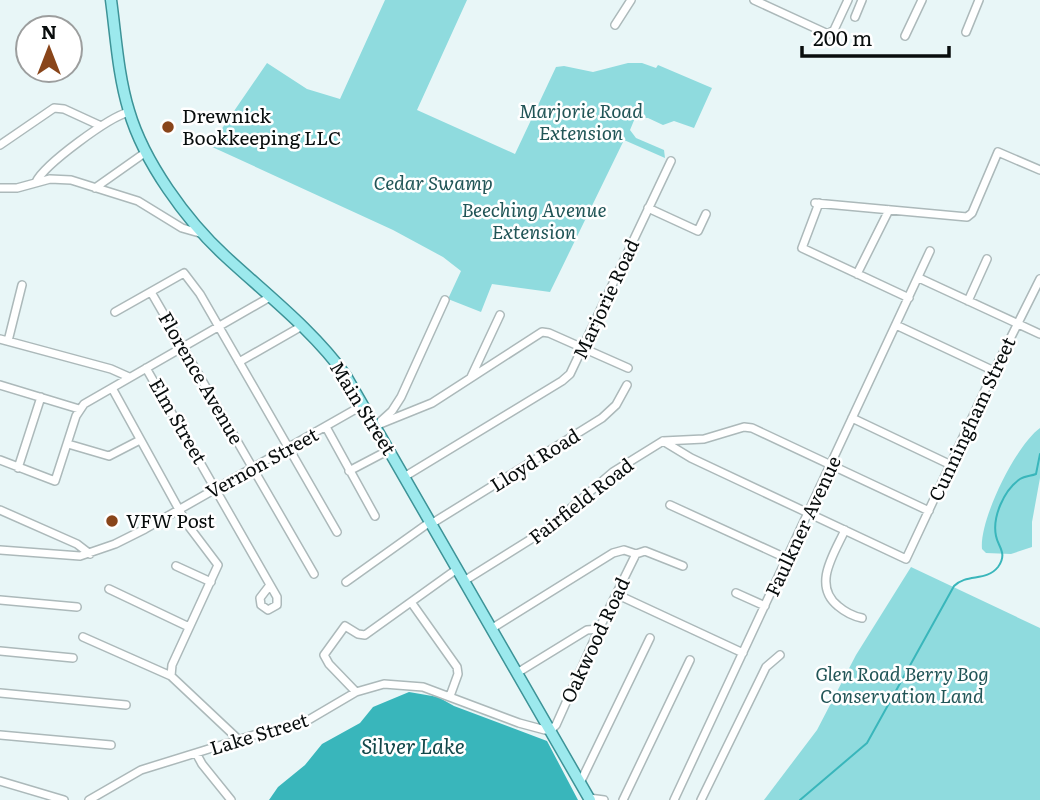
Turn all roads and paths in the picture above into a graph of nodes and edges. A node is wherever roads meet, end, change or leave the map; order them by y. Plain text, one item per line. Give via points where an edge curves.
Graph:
1 (111, 0) edge
2 (631, 0) edge
3 (754, 0) edge
4 (848, 0) edge
5 (862, 0) edge
6 (922, 0) edge
7 (979, 0) edge
8 (855, 17) dead end
9 (615, 25) dead end
10 (966, 32) dead end
11 (905, 36) dead end
12 (129, 112) junction
13 (101, 126) junction
14 (0, 145) edge
15 (146, 152) junction
16 (671, 161) dead end
17 (1040, 170) edge
18 (36, 182) junction
19 (0, 188) edge
20 (95, 188) junction
21 (648, 208) junction
22 (889, 210) junction
23 (706, 214) dead end
24 (204, 234) junction
25 (930, 251) dead end
26 (986, 259) dead end
27 (857, 274) junction
28 (919, 278) junction
29 (1040, 279) edge
30 (22, 285) dead end
31 (151, 292) junction
32 (270, 297) junction
33 (909, 298) junction
34 (445, 300) dead end
35 (968, 301) junction
36 (115, 312) dead end
37 (500, 315) dead end
38 (1017, 324) junction
39 (896, 325) junction
40 (218, 326) junction
41 (302, 326) junction
42 (1040, 334) edge
43 (4, 340) edge
44 (582, 346) junction
45 (182, 347) junction
46 (239, 362) junction
47 (146, 368) junction
48 (628, 368) dead end
49 (994, 371) junction
50 (130, 377) junction
51 (471, 378) junction
52 (626, 385) dead end
53 (0, 386) edge
54 (112, 388) junction
55 (41, 397) junction
56 (363, 405) junction
57 (79, 410) junction
58 (852, 418) junction
59 (375, 426) junction
60 (326, 427) junction
61 (141, 440) junction
62 (663, 441) junction
63 (68, 444) junction
64 (288, 448) junction
65 (389, 450) junction
66 (0, 460) edge
67 (951, 465) junction
68 (831, 466) junction
69 (18, 468) junction
70 (252, 468) junction
71 (349, 471) junction
72 (404, 477) junction
73 (216, 489) junction
74 (670, 505) dead end
75 (0, 510) edge
76 (180, 510) junction
77 (929, 512) junction
78 (809, 513) junction
79 (375, 516) dead end
80 (431, 523) junction
81 (845, 530) junction
82 (337, 532) dead end
83 (0, 550) edge
84 (640, 552) junction
85 (90, 554) junction
86 (788, 559) junction
87 (176, 566) dead end
88 (683, 566) dead end
89 (457, 569) junction
90 (314, 574) dead end
91 (464, 581) junction
92 (211, 582) junction
93 (346, 582) dead end
94 (270, 585) dead end
95 (109, 589) dead end
96 (736, 593) dead end
97 (616, 594) junction
98 (0, 600) edge
99 (411, 602) junction
100 (765, 606) junction
101 (77, 607) dead end
102 (862, 618) dead end
103 (189, 627) junction
104 (491, 629) junction
105 (599, 629) junction
106 (83, 637) dead end
107 (650, 638) dead end
108 (0, 651) edge
109 (743, 653) junction
110 (780, 655) dead end
111 (73, 658) dead end
112 (690, 660) dead end
113 (517, 673) junction
114 (171, 676) junction
115 (356, 692) junction
116 (0, 694) edge
117 (450, 696) junction
118 (126, 705) dead end
119 (550, 730) junction
120 (0, 735) edge
121 (239, 740) junction
122 (111, 746) dead end
123 (196, 753) junction
124 (0, 781) edge
125 (580, 783) junction
126 (589, 799) edge
127 (64, 800) edge
128 (89, 800) edge
129 (231, 800) edge
130 (604, 800) edge
131 (623, 800) edge
132 (674, 800) edge
133 (701, 800) edge

1 - 12 main road, Main Street
2 - 9 street
3 - 4 street via 828,34
5 - 8 street
6 - 11 street
7 - 10 street
12 - 13 street
12 - 15 main road, Main Street
13 - 14 street via 57,108
13 - 18 street via 43,171
15 - 20 street
15 - 24 main road, Main Street
16 - 21 street, Marjorie Road
17 - 22 street via 998,152 967,216
18 - 19 street
18 - 20 street via 64,179
20 - 24 street via 144,204 182,228
21 - 23 street via 698,231
21 - 44 street, Marjorie Road
22 - 27 street
22 - 27 street via 817,203 802,247
24 - 32 main road, Main Street
25 - 28 street, Faulkner Avenue
26 - 35 street
27 - 33 street
28 - 33 street, Faulkner Avenue
28 - 35 street
29 - 38 street, Cunningham Street
30 - 43 street
31 - 36 street
31 - 40 street via 184,273
31 - 45 street, Florence Avenue
32 - 40 street
32 - 41 main road, Main Street
33 - 39 street, Faulkner Avenue
34 - 59 street via 396,406
35 - 38 street
37 - 51 street
38 - 42 street
38 - 49 street, Cunningham Street
39 - 49 street
39 - 58 street, Faulkner Avenue
40 - 45 street
40 - 46 street
41 - 46 street
41 - 56 main road, Main Street via 337,364
43 - 50 street
44 - 48 street
44 - 51 street via 544,332
44 - 72 street, Marjorie Road via 573,370 562,381
45 - 47 street
45 - 70 street, Florence Avenue
46 - 64 street
47 - 50 street
47 - 73 street, Elm Street
49 - 67 street, Cunningham Street
50 - 54 street
51 - 59 street via 424,407
52 - 80 street, Lloyd Road via 616,405 602,418
53 - 55 street
54 - 57 street
54 - 61 street
55 - 57 street
55 - 69 street
56 - 59 main road, Main Street
56 - 60 street, Vernon Street
57 - 63 street
58 - 67 street
58 - 68 street, Faulkner Avenue
59 - 65 main road, Main Street
60 - 64 street, Vernon Street
60 - 71 street
61 - 63 street via 109,456
61 - 76 street
62 - 68 street, Fairfield Road via 704,439 751,428
62 - 78 street
62 - 91 street, Fairfield Road via 613,472 544,531
63 - 69 street via 55,481
64 - 70 street, Vernon Street
64 - 82 street
65 - 71 street
65 - 72 main road, Main Street
66 - 69 street
67 - 77 street, Cunningham Street
68 - 77 street
68 - 78 street, Faulkner Avenue
70 - 73 street, Vernon Street
70 - 90 street, Florence Avenue
71 - 79 street
72 - 80 main road, Main Street
73 - 76 street, Vernon Street
73 - 94 street, Elm Street
74 - 86 street
75 - 85 street via 73,541
76 - 85 street, Vernon Street
76 - 92 street via 216,560
77 - 81 street, Cunningham Street via 906,559
78 - 81 street
78 - 86 street, Faulkner Avenue
80 - 89 main road, Main Street
80 - 93 street, Lloyd Road
81 - 102 street via 827,572 825,589 842,609
83 - 85 street, Vernon Street
84 - 88 street
84 - 97 street, Oakwood Road
84 - 104 street via 613,553
86 - 100 street, Faulkner Avenue
87 - 92 street
89 - 91 main road, Main Street
89 - 99 street
91 - 104 main road, Main Street
92 - 103 street
95 - 103 street
96 - 100 street
97 - 105 street, Oakwood Road
97 - 109 street
98 - 101 street
99 - 115 street via 365,635 345,626 324,655
99 - 117 street via 457,667
100 - 109 street, Faulkner Avenue
103 - 114 street
104 - 113 main road, Main Street
105 - 113 street via 587,631
105 - 119 street, Oakwood Road
106 - 114 street
107 - 125 street
108 - 111 street
109 - 132 street, Faulkner Avenue
110 - 133 street via 766,667
112 - 131 street
113 - 119 main road, Main Street
114 - 121 street
115 - 117 street, Lake Street via 400,684
115 - 121 street, Lake Street via 311,720
116 - 118 street
117 - 119 street, Lake Street
119 - 125 main road, Main Street
120 - 122 street
121 - 123 street, Lake Street
123 - 128 street, Lake Street via 135,773
123 - 129 street
124 - 127 street
125 - 126 main road, Main Street
126 - 130 street

